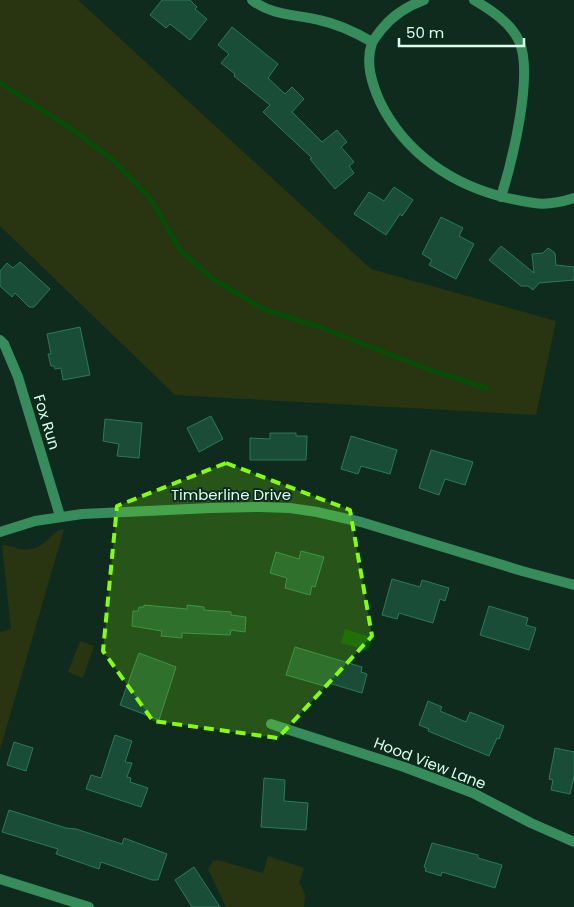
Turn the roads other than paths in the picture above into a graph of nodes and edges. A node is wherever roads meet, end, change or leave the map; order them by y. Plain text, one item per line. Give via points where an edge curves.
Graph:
1 (252, 0) edge
2 (424, 0) edge
3 (474, 0) edge
4 (372, 42) junction
5 (501, 197) junction
6 (574, 198) edge
7 (0, 340) edge
8 (60, 516) junction
9 (0, 532) edge
10 (574, 586) edge
11 (271, 724) dead end
12 (574, 842) edge
13 (0, 880) edge
14 (89, 907) edge

1 - 4 street via 280,14 338,25
2 - 4 street via 397,14
3 - 5 street via 512,29 523,56 517,134
4 - 5 street via 371,80 385,110 404,138 423,158 448,176
5 - 6 street via 536,205 556,204
7 - 8 street, Fox Run via 18,377
8 - 9 street, Timberline Drive
8 - 10 street, Timberline Drive via 211,508 303,510 361,522
11 - 12 street, Hood View Lane via 404,766 473,793 531,824
13 - 14 street

